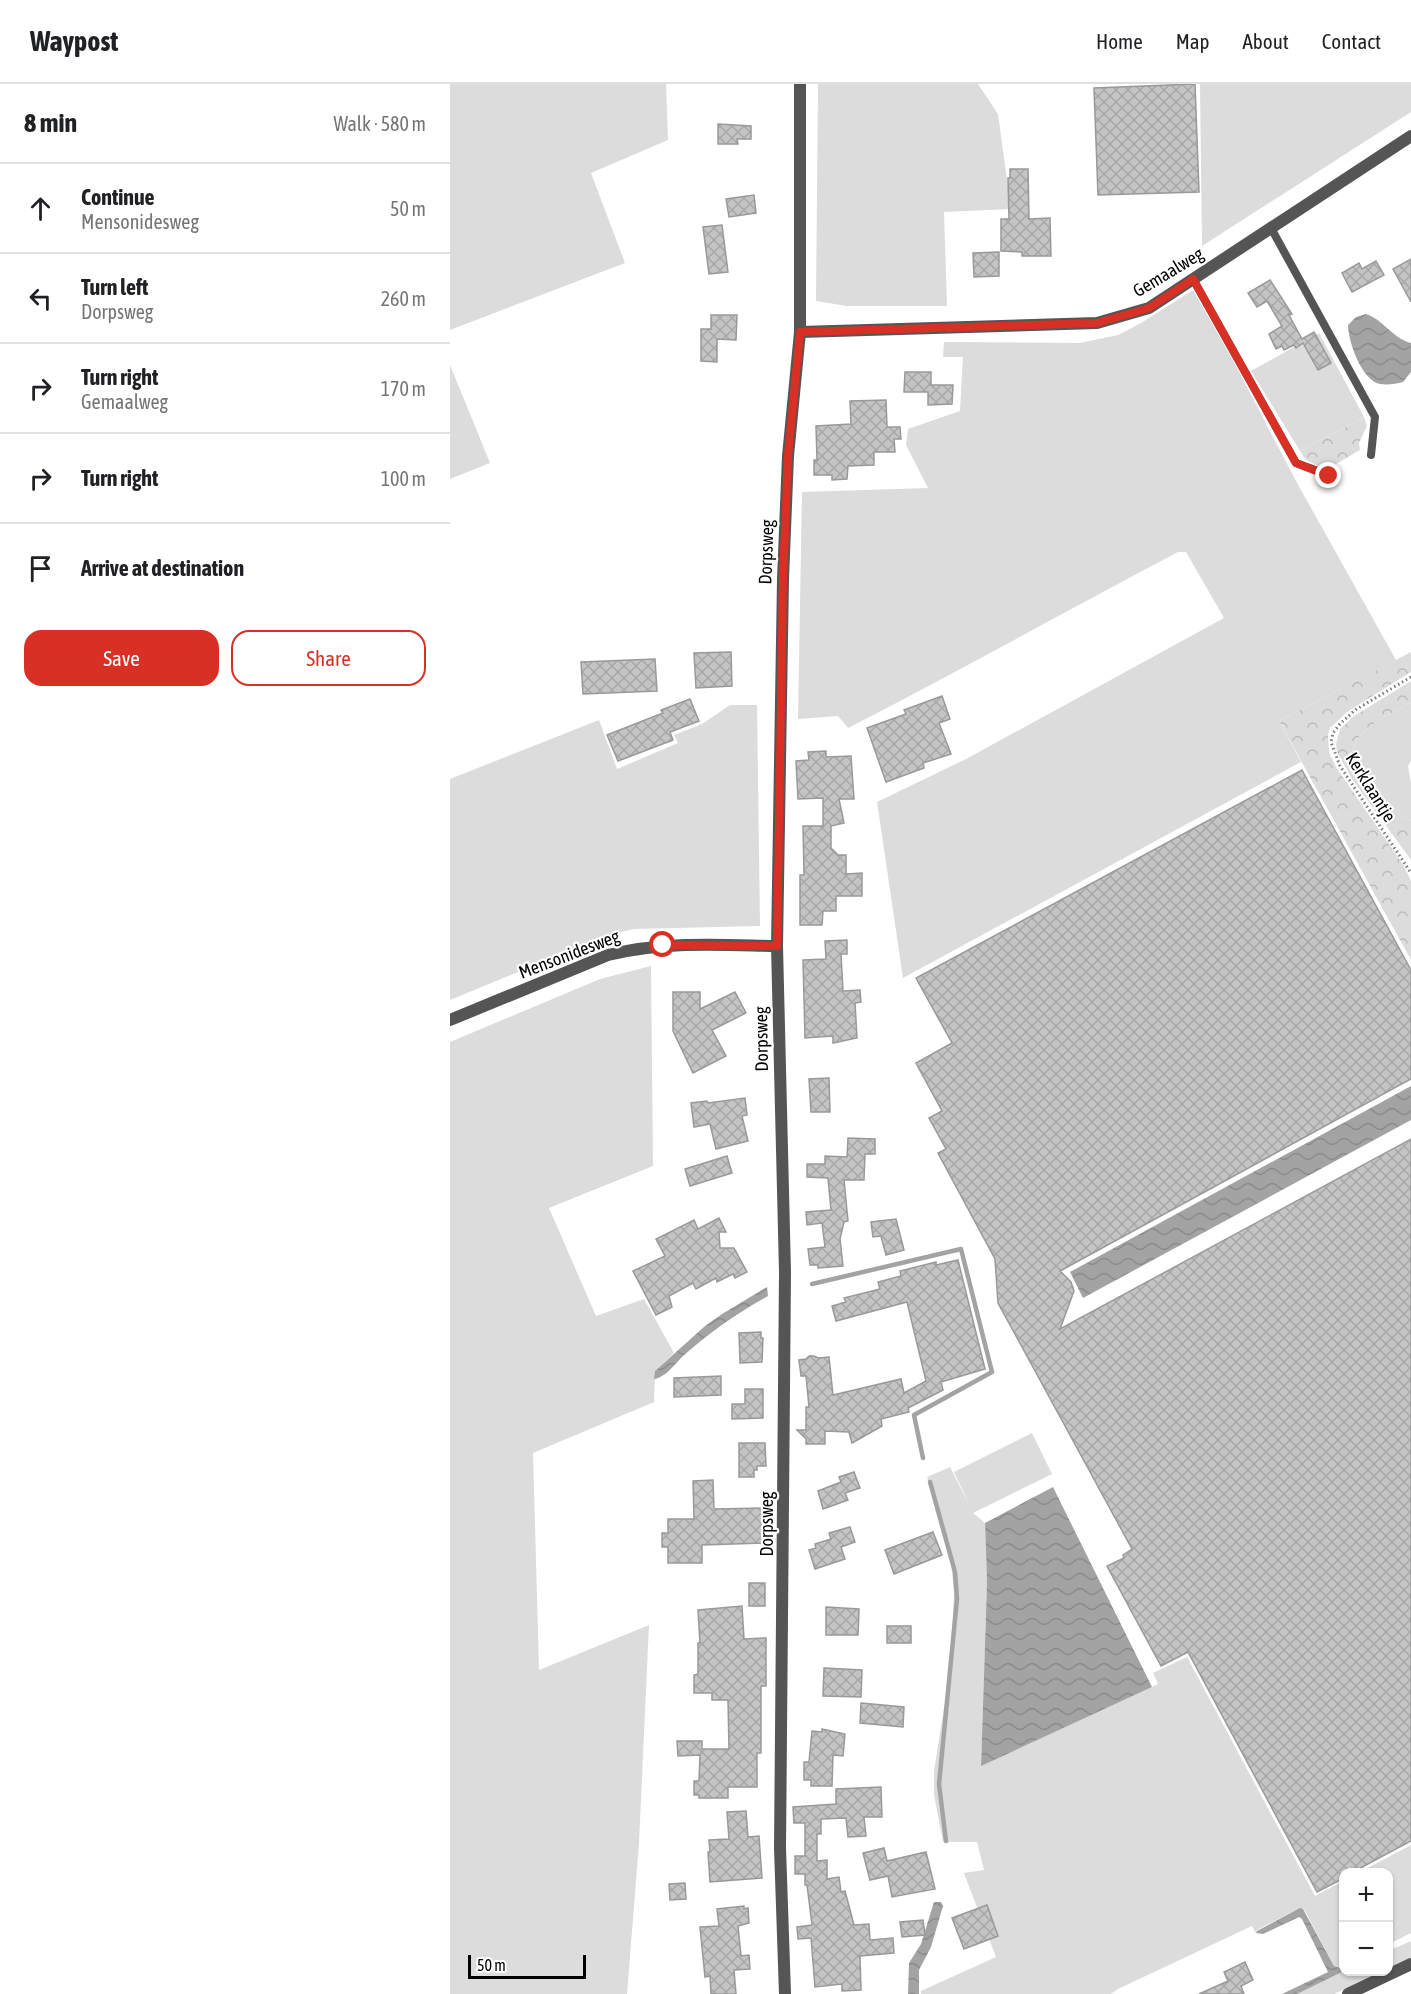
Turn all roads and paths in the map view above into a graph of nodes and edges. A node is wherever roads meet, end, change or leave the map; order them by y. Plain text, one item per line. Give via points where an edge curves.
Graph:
1 (800, 84) edge
2 (1411, 136) edge
3 (1271, 228) junction
4 (1193, 279) junction
5 (800, 332) junction
6 (1371, 455) dead end
7 (1329, 476) dead end
8 (1411, 677) edge
9 (1411, 873) edge
10 (777, 946) junction
11 (450, 1020) edge
12 (1411, 1965) edge
13 (785, 1994) edge
14 (1348, 1994) edge

1 - 5 street, Dorpsweg
2 - 3 street, Gemaalweg
3 - 4 street, Gemaalweg
3 - 6 lane via 1375,417
4 - 5 street, Gemaalweg via 1149,308 1097,323
4 - 7 lane via 1296,463
5 - 10 street, Dorpsweg via 788,456 783,579
8 - 9 path, Kerklaantje via 1355,710 1339,725 1331,742 1340,766
10 - 11 street, Mensonidesweg via 663,945 633,949 608,955
10 - 13 street, Dorpsweg via 785,1272 780,1848
12 - 14 street

